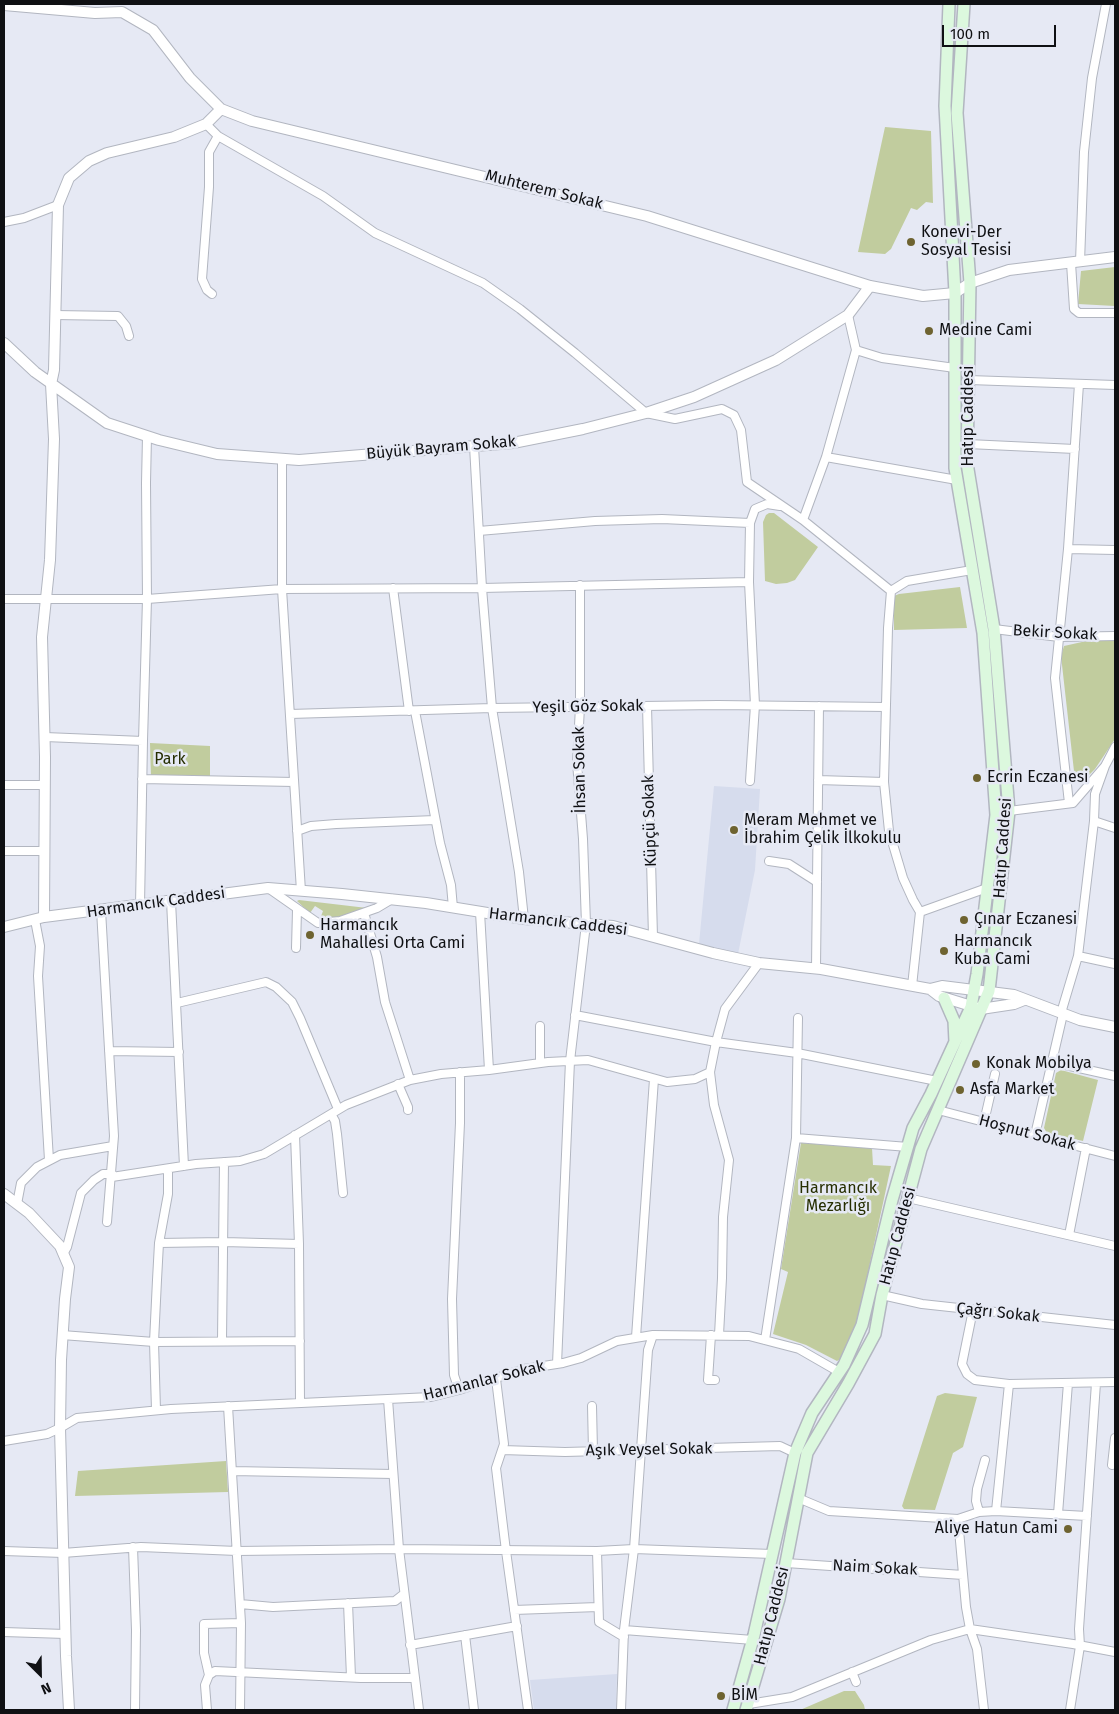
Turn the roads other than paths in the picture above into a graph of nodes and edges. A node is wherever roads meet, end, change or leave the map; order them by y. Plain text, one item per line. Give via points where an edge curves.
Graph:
1 (5, 4) edge
2 (949, 4) edge
3 (964, 4) edge
4 (1106, 4) edge
5 (221, 109) junction
6 (206, 124) junction
7 (218, 136) junction
8 (58, 205) junction
9 (4, 222) edge
10 (1115, 257) edge
11 (1076, 262) junction
12 (970, 283) junction
13 (870, 286) junction
14 (955, 293) junction
15 (212, 294) dead end
16 (1115, 314) edge
17 (55, 315) junction
18 (848, 315) junction
19 (129, 336) dead end
20 (4, 343) edge
21 (856, 350) junction
22 (955, 368) junction
23 (968, 380) junction
24 (51, 384) junction
25 (1079, 384) junction
26 (1115, 385) edge
27 (646, 414) junction
28 (147, 436) junction
29 (968, 444) junction
30 (474, 446) junction
31 (1075, 449) junction
32 (826, 457) junction
33 (282, 459) junction
34 (957, 480) junction
35 (785, 508) junction
36 (803, 520) junction
37 (750, 522) junction
38 (479, 531) junction
39 (1068, 549) junction
40 (1115, 550) edge
41 (972, 570) junction
42 (749, 582) junction
43 (580, 585) junction
44 (393, 588) junction
45 (482, 588) junction
46 (282, 589) junction
47 (891, 591) junction
48 (4, 599) edge
49 (45, 599) junction
50 (147, 599) junction
51 (994, 630) junction
52 (1115, 636) edge
53 (1059, 637) junction
54 (755, 705) junction
55 (647, 706) junction
56 (819, 706) junction
57 (580, 707) junction
58 (886, 707) junction
59 (492, 708) junction
60 (412, 711) junction
61 (290, 714) junction
62 (45, 737) junction
63 (142, 741) junction
64 (1115, 747) edge
65 (1104, 766) junction
66 (142, 778) junction
67 (818, 780) junction
68 (750, 781) dead end
69 (294, 782) junction
70 (884, 782) junction
71 (4, 785) edge
72 (45, 785) junction
73 (1070, 804) junction
74 (1009, 811) junction
75 (435, 820) junction
76 (1094, 821) junction
77 (1115, 828) edge
78 (297, 831) junction
79 (4, 851) edge
80 (44, 851) junction
81 (769, 861) dead end
82 (817, 882) junction
83 (268, 888) junction
84 (987, 888) junction
85 (301, 891) junction
86 (392, 900) junction
87 (171, 901) junction
88 (140, 905) junction
89 (453, 908) junction
90 (100, 910) junction
91 (298, 910) junction
92 (480, 912) junction
93 (920, 912) junction
94 (364, 913) junction
95 (39, 919) junction
96 (524, 919) junction
97 (586, 924) junction
98 (4, 927) edge
99 (653, 937) junction
100 (296, 948) dead end
101 (1078, 956) junction
102 (759, 963) junction
103 (1115, 964) edge
104 (816, 968) junction
105 (912, 986) junction
106 (930, 989) junction
107 (975, 990) junction
108 (989, 991) junction
109 (944, 998) junction
110 (1024, 1000) junction
111 (177, 1003) junction
112 (976, 1008) junction
113 (1062, 1014) junction
114 (575, 1015) junction
115 (798, 1018) dead end
116 (540, 1026) dead end
117 (1115, 1027) edge
118 (716, 1042) junction
119 (955, 1043) junction
120 (109, 1051) junction
121 (179, 1052) junction
122 (797, 1053) junction
123 (570, 1061) junction
124 (1052, 1062) junction
125 (540, 1063) junction
126 (489, 1070) junction
127 (460, 1072) junction
128 (710, 1072) junction
129 (995, 1074) dead end
130 (1115, 1076) edge
131 (654, 1078) junction
132 (410, 1080) junction
133 (937, 1081) junction
134 (398, 1084) junction
135 (338, 1109) junction
136 (408, 1110) dead end
137 (938, 1110) junction
138 (331, 1114) junction
139 (984, 1122) junction
140 (296, 1135) junction
141 (1036, 1135) junction
142 (796, 1138) junction
143 (113, 1146) junction
144 (908, 1147) junction
145 (1086, 1148) junction
146 (1115, 1156) edge
147 (49, 1160) junction
148 (224, 1162) junction
149 (184, 1166) junction
150 (168, 1169) junction
151 (112, 1176) junction
152 (344, 1193) dead end
153 (4, 1194) edge
154 (908, 1198) junction
155 (17, 1204) junction
156 (107, 1222) dead end
157 (1069, 1236) junction
158 (224, 1242) junction
159 (160, 1243) junction
160 (299, 1244) junction
161 (1115, 1246) edge
162 (63, 1254) junction
163 (882, 1295) junction
164 (974, 1310) junction
165 (1115, 1325) edge
166 (62, 1335) junction
167 (653, 1335) junction
168 (715, 1335) junction
169 (636, 1338) junction
170 (222, 1340) junction
171 (765, 1340) junction
172 (300, 1341) junction
173 (154, 1342) junction
174 (557, 1364) junction
175 (840, 1372) junction
176 (496, 1379) junction
177 (715, 1380) dead end
178 (1115, 1382) edge
179 (1068, 1383) junction
180 (1096, 1383) junction
181 (1010, 1384) junction
182 (459, 1390) junction
183 (388, 1399) junction
184 (300, 1403) junction
185 (228, 1406) junction
186 (592, 1406) dead end
187 (156, 1410) junction
188 (60, 1428) junction
189 (1115, 1438) edge
190 (4, 1441) edge
191 (502, 1450) junction
192 (593, 1451) junction
193 (641, 1451) junction
194 (795, 1453) junction
195 (985, 1460) dead end
196 (1112, 1466) dead end
197 (232, 1470) junction
198 (394, 1474) junction
199 (798, 1498) junction
200 (996, 1511) junction
201 (979, 1512) junction
202 (1058, 1514) junction
203 (1087, 1516) junction
204 (958, 1519) junction
205 (133, 1547) junction
206 (399, 1549) junction
207 (634, 1549) junction
208 (4, 1551) edge
209 (237, 1551) junction
210 (506, 1551) junction
211 (598, 1551) junction
212 (63, 1553) junction
213 (772, 1554) junction
214 (786, 1563) junction
215 (963, 1575) junction
216 (404, 1594) junction
217 (240, 1604) junction
218 (348, 1604) junction
219 (598, 1607) junction
220 (514, 1610) junction
221 (241, 1623) junction
222 (517, 1626) junction
223 (970, 1629) junction
224 (4, 1632) edge
225 (65, 1634) junction
226 (624, 1634) junction
227 (465, 1635) junction
228 (753, 1640) junction
229 (410, 1645) junction
230 (1080, 1646) junction
231 (1115, 1652) edge
232 (242, 1672) junction
233 (852, 1672) junction
234 (209, 1675) junction
235 (352, 1677) junction
236 (414, 1678) junction
237 (856, 1682) dead end
238 (747, 1707) edge
239 (69, 1710) edge
240 (134, 1710) edge
241 (207, 1710) edge
242 (240, 1710) edge
243 (419, 1710) edge
244 (474, 1710) edge
245 (528, 1710) edge
246 (621, 1710) edge
247 (733, 1710) edge
248 (984, 1710) edge
249 (1070, 1710) edge

1 - 5 street, Muhterem Sokak via 95,14 122,12 153,30 190,78
2 - 14 main road, Hatıp Caddesi via 945,106
3 - 12 main road, Hatıp Caddesi via 957,113
4 - 11 street via 1092,78
5 - 6 street
5 - 13 street, Muhterem Sokak via 252,121 647,216
6 - 7 street
6 - 8 street via 174,137 108,153 89,161 69,178
7 - 15 street via 209,152 202,279
7 - 27 street via 323,196 375,233 483,283 575,353
8 - 9 street
8 - 17 street
10 - 11 street, Muhterem Sokak
11 - 12 street, Muhterem Sokak via 1009,270
11 - 16 street via 1074,309 1079,313
12 - 14 street, Muhterem Sokak
12 - 23 main road, Hatıp Caddesi
13 - 14 street, Muhterem Sokak via 924,296
13 - 18 street, Büyük Bayram Sokak
14 - 22 main road, Hatıp Caddesi
17 - 19 street via 118,316
17 - 24 street
18 - 21 street
18 - 27 street, Büyük Bayram Sokak via 776,360 694,397
20 - 24 street, Büyük Bayram Sokak
21 - 22 street via 882,358
21 - 32 street
22 - 34 main road, Hatıp Caddesi
23 - 25 street
23 - 29 main road, Hatıp Caddesi
24 - 28 street, Büyük Bayram Sokak via 107,424
24 - 49 street via 54,439 50,560
25 - 26 street
25 - 31 street
27 - 30 street, Büyük Bayram Sokak via 513,443
27 - 35 street via 675,419 722,409 734,415 741,430 747,482
28 - 33 street, Büyük Bayram Sokak via 217,454
28 - 50 street
29 - 31 street
29 - 51 main road, Hatıp Caddesi via 967,463
30 - 33 street, Büyük Bayram Sokak
30 - 38 street
31 - 39 street
32 - 34 street
32 - 36 street
33 - 46 street
34 - 41 main road, Hatıp Caddesi
35 - 36 street
35 - 37 street via 767,504 755,509
36 - 47 street
37 - 38 street via 614,520
37 - 42 street
38 - 45 street
39 - 40 street
39 - 53 street
41 - 47 street via 907,581
41 - 84 main road, Hatıp Caddesi via 983,633 996,815
42 - 43 street
42 - 54 street
43 - 45 street
43 - 57 street, İhsan Sokak
44 - 45 street
44 - 46 street
44 - 60 street
45 - 59 street
46 - 50 street
46 - 61 street
47 - 58 street
48 - 49 street
49 - 50 street
49 - 62 street via 42,637
50 - 63 street
51 - 53 street, Bekir Sokak
51 - 74 main road, Hatıp Caddesi
52 - 53 street, Bekir Sokak
53 - 73 street via 1055,678
54 - 55 street, Yeşil Göz Sokak
54 - 56 street, Yeşil Göz Sokak
54 - 68 street
55 - 57 street, Yeşil Göz Sokak
55 - 99 street, Küpçü Sokak
56 - 58 street, Yeşil Göz Sokak
56 - 67 street
57 - 59 street, Yeşil Göz Sokak
57 - 97 street, İhsan Sokak via 577,762
58 - 70 street
59 - 60 street, Yeşil Göz Sokak
59 - 96 street
60 - 61 street, Yeşil Göz Sokak
60 - 75 street
61 - 69 street
62 - 63 street
62 - 72 street
63 - 66 street
64 - 65 street
65 - 73 street
65 - 76 street via 1095,794
66 - 69 street
66 - 88 street
67 - 70 street
67 - 82 street
69 - 78 street
70 - 93 street via 888,831 903,878
71 - 72 street
72 - 80 street
73 - 74 street
74 - 108 main road, Hatıp Caddesi
75 - 78 street via 328,824
75 - 89 street via 451,885
76 - 77 street
76 - 101 street
78 - 85 street
79 - 80 street
80 - 95 street
81 - 82 street via 788,864
82 - 104 street
83 - 85 street, Harmancık Caddesi
83 - 87 street, Harmancık Caddesi
83 - 91 street
84 - 93 street
84 - 107 main road, Hatıp Caddesi
85 - 86 street, Harmancık Caddesi
86 - 89 street, Harmancık Caddesi
86 - 94 street
87 - 88 street, Harmancık Caddesi
87 - 111 street
88 - 90 street, Harmancık Caddesi
89 - 92 street, Harmancık Caddesi
90 - 95 street, Harmancık Caddesi
90 - 120 street
91 - 94 street via 318,923 340,921
91 - 100 street
92 - 96 street, Harmancık Caddesi
92 - 126 street
93 - 105 street
94 - 132 street via 377,957 385,1002
95 - 98 street, Harmancık Caddesi
95 - 147 street via 38,976
96 - 97 street, Harmancık Caddesi
97 - 99 street, Harmancık Caddesi via 613,926
97 - 114 street, İhsan Sokak
99 - 102 street, Harmancık Caddesi
101 - 103 street
101 - 113 street
102 - 104 street, Harmancık Caddesi
102 - 118 street via 725,1009
104 - 105 street, Harmancık Caddesi
105 - 106 street, Harmancık Caddesi
106 - 107 street via 942,986
106 - 109 street
107 - 108 street
107 - 112 main road, Hatıp Caddesi
108 - 110 street
108 - 112 main road, Hatıp Caddesi
109 - 112 street
109 - 119 main road via 954,1021
110 - 112 street
110 - 113 street
111 - 121 street
111 - 135 street via 266,982 276,987 292,1002
112 - 119 main road, Hatıp Caddesi
112 - 137 main road, Hatıp Caddesi
113 - 117 street
113 - 124 street
114 - 118 street
114 - 123 street, İhsan Sokak
115 - 122 street
116 - 125 street
118 - 122 street
118 - 128 street
119 - 133 main road, Hatıp Caddesi
120 - 121 street
120 - 143 street
121 - 149 street
122 - 133 street
122 - 142 street
123 - 125 street
123 - 131 street via 588,1060
123 - 174 street, İhsan Sokak
124 - 130 street
124 - 141 street
125 - 126 street
126 - 127 street
127 - 132 street
127 - 182 street via 452,1299 454,1375
128 - 131 street via 696,1079 667,1082
128 - 168 street via 714,1105 729,1160
129 - 139 street
131 - 169 street
132 - 134 street
133 - 144 main road, Hatıp Caddesi
134 - 135 street
134 - 136 street
135 - 138 street
137 - 139 street, Hoşnut Sokak
137 - 154 main road, Hatıp Caddesi via 922,1149
138 - 140 street
138 - 152 street via 335,1121
139 - 141 street, Hoşnut Sokak
140 - 148 street via 264,1154
140 - 160 street
141 - 145 street, Hoşnut Sokak
142 - 144 street
142 - 171 street
143 - 147 street via 60,1155
143 - 151 street
144 - 175 main road, Hatıp Caddesi via 862,1325
145 - 146 street, Hoşnut Sokak
145 - 157 street
147 - 155 street via 37,1166 21,1183
148 - 149 street
148 - 158 street
149 - 150 street
150 - 151 street
150 - 159 street via 168,1194
151 - 156 street
151 - 162 street via 103,1174 81,1193
153 - 155 street
154 - 157 street
154 - 163 main road, Hatıp Caddesi
155 - 162 street via 60,1246
157 - 161 street
158 - 159 street
158 - 160 street
158 - 170 street
159 - 173 street
160 - 172 street
162 - 166 street via 69,1267
163 - 164 street, Çağrı Sokak
163 - 199 main road, Hatıp Caddesi via 875,1334 807,1453
164 - 165 street, Çağrı Sokak
164 - 181 street via 962,1364 974,1380
166 - 173 street
166 - 188 street
167 - 168 street, Harmanlar Sokak
167 - 169 street, Harmanlar Sokak
167 - 193 street via 648,1350
168 - 171 street, Harmanlar Sokak
168 - 177 street via 708,1380
169 - 174 street, Harmanlar Sokak via 617,1341 581,1358
170 - 172 street
170 - 173 street
171 - 175 street, Harmanlar Sokak via 799,1349
172 - 184 street
173 - 187 street
174 - 176 street, Harmanlar Sokak via 524,1369
175 - 194 main road, Hatıp Caddesi via 812,1413
176 - 182 street, Harmanlar Sokak
176 - 191 street
178 - 180 street
179 - 180 street
179 - 181 street
179 - 202 street
180 - 203 street
181 - 200 street
182 - 183 street, Harmanlar Sokak via 431,1397
183 - 184 street, Harmanlar Sokak
183 - 198 street
184 - 185 street, Harmanlar Sokak
185 - 187 street, Harmanlar Sokak
185 - 197 street
186 - 192 street
187 - 188 street, Harmanlar Sokak via 77,1418
188 - 190 street, Harmanlar Sokak via 46,1434
188 - 212 street
189 - 196 street
191 - 192 street, Aşık Veysel Sokak
191 - 210 street via 496,1468
192 - 193 street, Aşık Veysel Sokak
193 - 194 street, Aşık Veysel Sokak via 780,1446
193 - 207 street
194 - 213 main road, Hatıp Caddesi
195 - 201 street via 977,1489
197 - 198 street
197 - 209 street
198 - 206 street
199 - 204 street via 829,1511
199 - 214 main road, Hatıp Caddesi
200 - 201 street
200 - 202 street
201 - 204 street
202 - 203 street
203 - 230 street
204 - 215 street
205 - 209 street
205 - 212 street
205 - 240 street
206 - 209 street
206 - 210 street
206 - 216 street
207 - 211 street
207 - 213 street
207 - 226 street
208 - 212 street
209 - 217 street
210 - 211 street
210 - 220 street
211 - 219 street
212 - 225 street
213 - 228 main road, Hatıp Caddesi
214 - 215 street, Naim Sokak
214 - 238 main road, Hatıp Caddesi via 779,1599
215 - 223 street
216 - 218 street via 395,1601
216 - 229 street
217 - 218 street via 273,1607
217 - 221 street
218 - 235 street
219 - 220 street
219 - 226 street via 598,1622
220 - 222 street
221 - 232 street
221 - 234 street via 204,1624 204,1653
222 - 227 street
222 - 245 street
223 - 230 street
223 - 233 street via 931,1640
223 - 248 street via 977,1649
224 - 225 street
225 - 239 street
226 - 228 street
226 - 246 street
227 - 229 street
227 - 244 street
228 - 247 main road, Hatıp Caddesi
229 - 236 street
230 - 231 street
230 - 249 street
232 - 234 street via 215,1671
232 - 235 street
232 - 242 street
233 - 237 street
233 - 238 street via 792,1697
234 - 241 street via 205,1685
235 - 236 street
236 - 243 street

